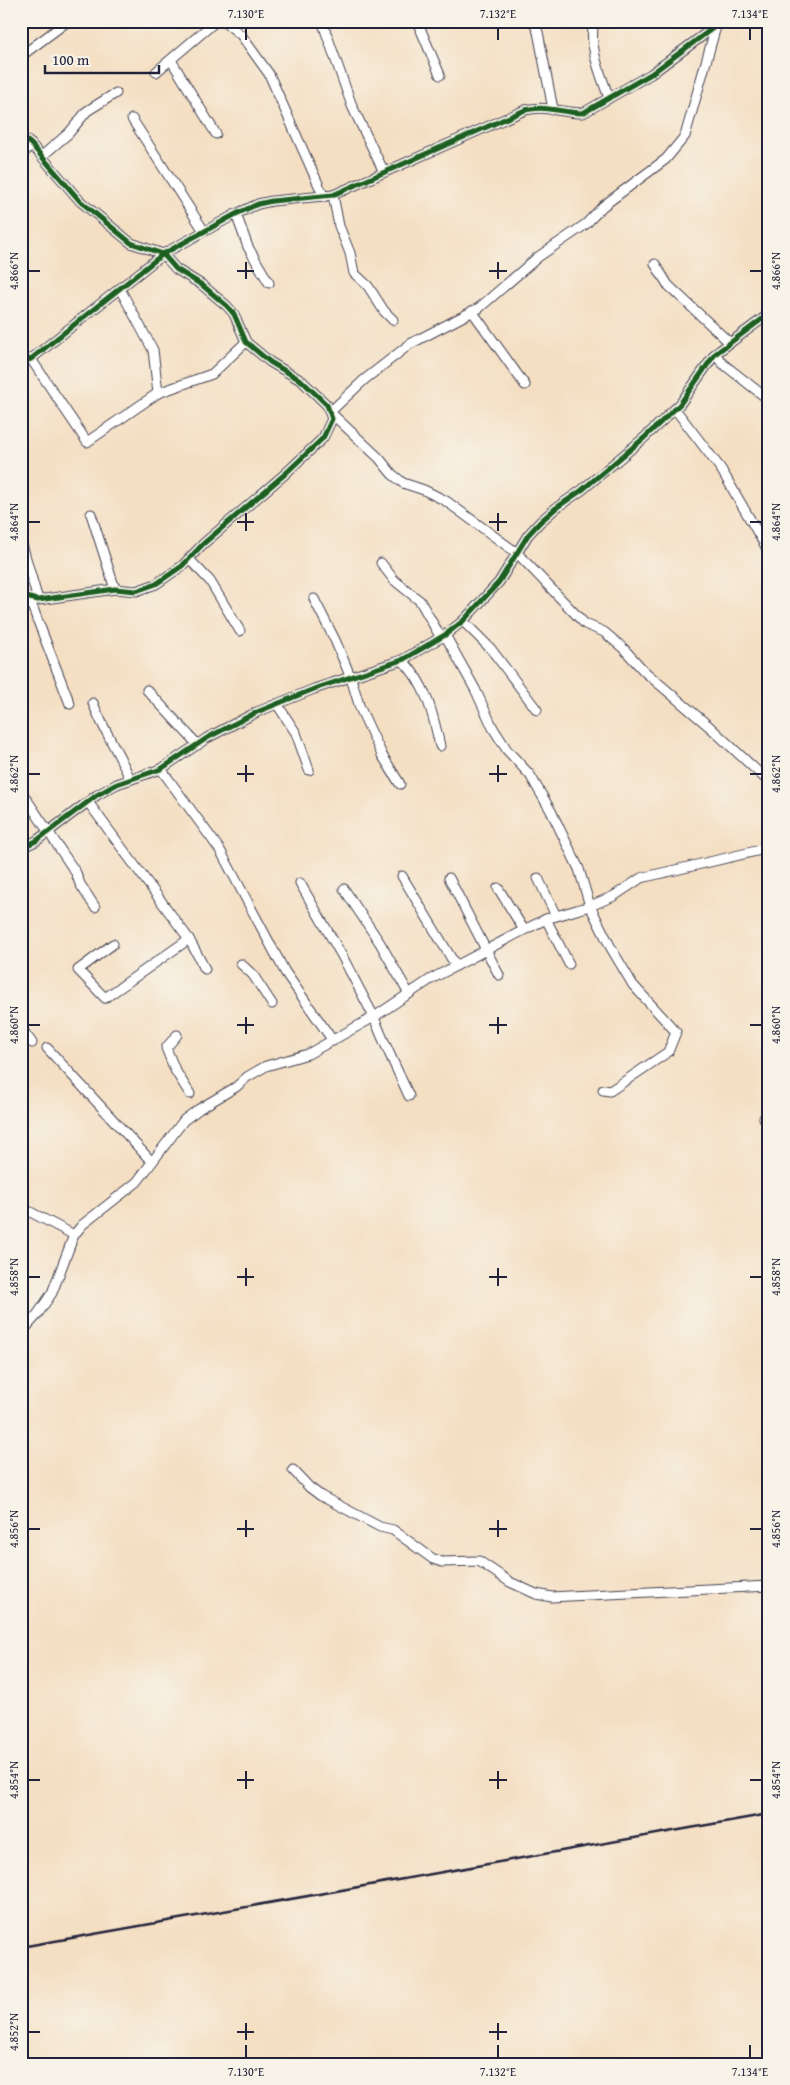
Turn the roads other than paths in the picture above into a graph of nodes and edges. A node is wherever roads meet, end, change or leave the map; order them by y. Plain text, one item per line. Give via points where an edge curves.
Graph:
1 (68, 21) edge
2 (216, 21) edge
3 (224, 21) edge
4 (322, 21) edge
5 (417, 21) edge
6 (533, 21) edge
7 (594, 21) edge
8 (717, 23) edge
9 (21, 56) edge
10 (171, 60) junction
11 (156, 72) dead end
12 (440, 75) dead end
13 (116, 93) dead end
14 (610, 98) junction
15 (553, 108) junction
16 (132, 119) dead end
17 (216, 134) dead end
18 (21, 136) edge
19 (31, 144) junction
20 (42, 156) junction
21 (21, 158) edge
22 (384, 172) junction
23 (329, 196) junction
24 (236, 214) junction
25 (204, 230) junction
26 (163, 254) junction
27 (655, 264) dead end
28 (269, 283) dead end
29 (120, 289) junction
30 (472, 311) junction
31 (769, 314) edge
32 (393, 320) dead end
33 (246, 342) junction
34 (730, 343) junction
35 (715, 354) junction
36 (31, 359) junction
37 (21, 362) edge
38 (525, 385) dead end
39 (158, 393) junction
40 (769, 400) edge
41 (675, 409) junction
42 (330, 412) junction
43 (91, 514) dead end
44 (21, 540) edge
45 (769, 552) edge
46 (517, 553) junction
47 (188, 559) junction
48 (381, 563) dead end
49 (115, 589) junction
50 (29, 598) edge
51 (314, 599) dead end
52 (463, 621) junction
53 (240, 631) dead end
54 (443, 636) junction
55 (402, 660) junction
56 (352, 678) junction
57 (147, 690) dead end
58 (93, 703) dead end
59 (70, 704) dead end
60 (277, 704) junction
61 (538, 710) dead end
62 (198, 744) junction
63 (440, 746) dead end
64 (161, 769) junction
65 (309, 770) dead end
66 (130, 779) junction
67 (769, 782) edge
68 (400, 784) dead end
69 (21, 791) edge
70 (88, 802) junction
71 (48, 833) junction
72 (21, 848) edge
73 (769, 848) edge
74 (402, 876) dead end
75 (449, 878) dead end
76 (538, 878) dead end
77 (300, 883) dead end
78 (498, 888) dead end
79 (344, 889) dead end
80 (590, 906) junction
81 (95, 907) dead end
82 (556, 916) junction
83 (546, 919) junction
84 (524, 930) junction
85 (188, 939) junction
86 (113, 944) dead end
87 (488, 950) junction
88 (240, 964) dead end
89 (569, 964) dead end
90 (456, 966) junction
91 (205, 970) dead end
92 (499, 975) dead end
93 (409, 994) junction
94 (272, 1004) dead end
95 (374, 1017) junction
96 (21, 1028) edge
97 (177, 1035) dead end
98 (332, 1041) junction
99 (32, 1043) dead end
100 (47, 1048) dead end
101 (603, 1090) dead end
102 (190, 1094) dead end
103 (409, 1096) dead end
104 (152, 1162) junction
105 (21, 1207) edge
106 (74, 1235) junction
107 (21, 1333) edge
108 (292, 1470) dead end
109 (769, 1586) edge

1 - 9 street
2 - 10 street
3 - 23 street via 241,35 269,74
4 - 22 street via 352,106
5 - 12 street
6 - 15 street
7 - 14 street via 594,49
8 - 14 street via 651,74
8 - 30 street via 685,136 666,159
10 - 11 street
10 - 17 street
13 - 20 street via 87,111
14 - 15 street via 583,113
15 - 22 street via 540,107 510,115
16 - 25 street
18 - 19 street
19 - 20 street
19 - 21 street
20 - 26 street via 80,201 131,243
22 - 23 street
23 - 24 street via 272,201
23 - 32 street via 354,273
24 - 25 street
24 - 28 street via 248,247
25 - 26 street
26 - 29 street
26 - 33 street via 176,269 227,306
27 - 34 street via 668,285
29 - 36 street
29 - 39 street via 153,350
30 - 38 street
30 - 42 street via 410,344
31 - 34 street
33 - 39 street via 212,374
33 - 42 street via 270,362 302,381
34 - 35 street
35 - 40 street
35 - 41 street
36 - 37 street
36 - 39 street via 87,442
41 - 45 street via 721,469
41 - 46 street via 540,522
42 - 46 street via 403,483 446,501
42 - 47 street via 332,419 323,438
43 - 49 street
44 - 50 street
46 - 52 street via 499,582
46 - 67 street via 585,624 604,632 623,648 644,672
47 - 49 street via 156,584 136,591
47 - 53 street via 210,580
48 - 54 street via 394,580 420,601
49 - 50 street
50 - 59 street
51 - 56 street
52 - 54 street
52 - 61 street via 491,650
54 - 55 street
54 - 80 street via 506,750 530,775 551,811 580,870
55 - 56 street
55 - 63 street via 422,684
56 - 60 street
56 - 68 street via 360,708 382,756
57 - 62 street
58 - 66 street
60 - 62 street
60 - 65 street via 296,733
62 - 64 street
64 - 66 street
64 - 98 street via 220,850 285,972
66 - 70 street
69 - 71 street
70 - 71 street
70 - 85 street
71 - 72 street
71 - 81 street
73 - 80 street via 641,878 614,896
74 - 90 street
75 - 87 street
76 - 82 street
77 - 95 street
78 - 84 street
79 - 93 street
80 - 82 street
80 - 101 street via 633,985 676,1032 668,1052 610,1091
82 - 83 street
83 - 84 street
83 - 89 street
84 - 87 street
85 - 86 street via 104,998 78,970
85 - 91 street
87 - 90 street
87 - 92 street
88 - 94 street via 253,975
90 - 93 street
93 - 95 street
95 - 98 street
95 - 103 street via 386,1051
96 - 99 street
97 - 102 street via 166,1048
98 - 104 street via 308,1054 266,1066 199,1109 184,1120
100 - 104 street
104 - 106 street via 136,1182
105 - 106 street
106 - 107 street via 52,1293
108 - 109 street via 321,1496 380,1527 393,1530 433,1559 482,1562 510,1582 542,1596

